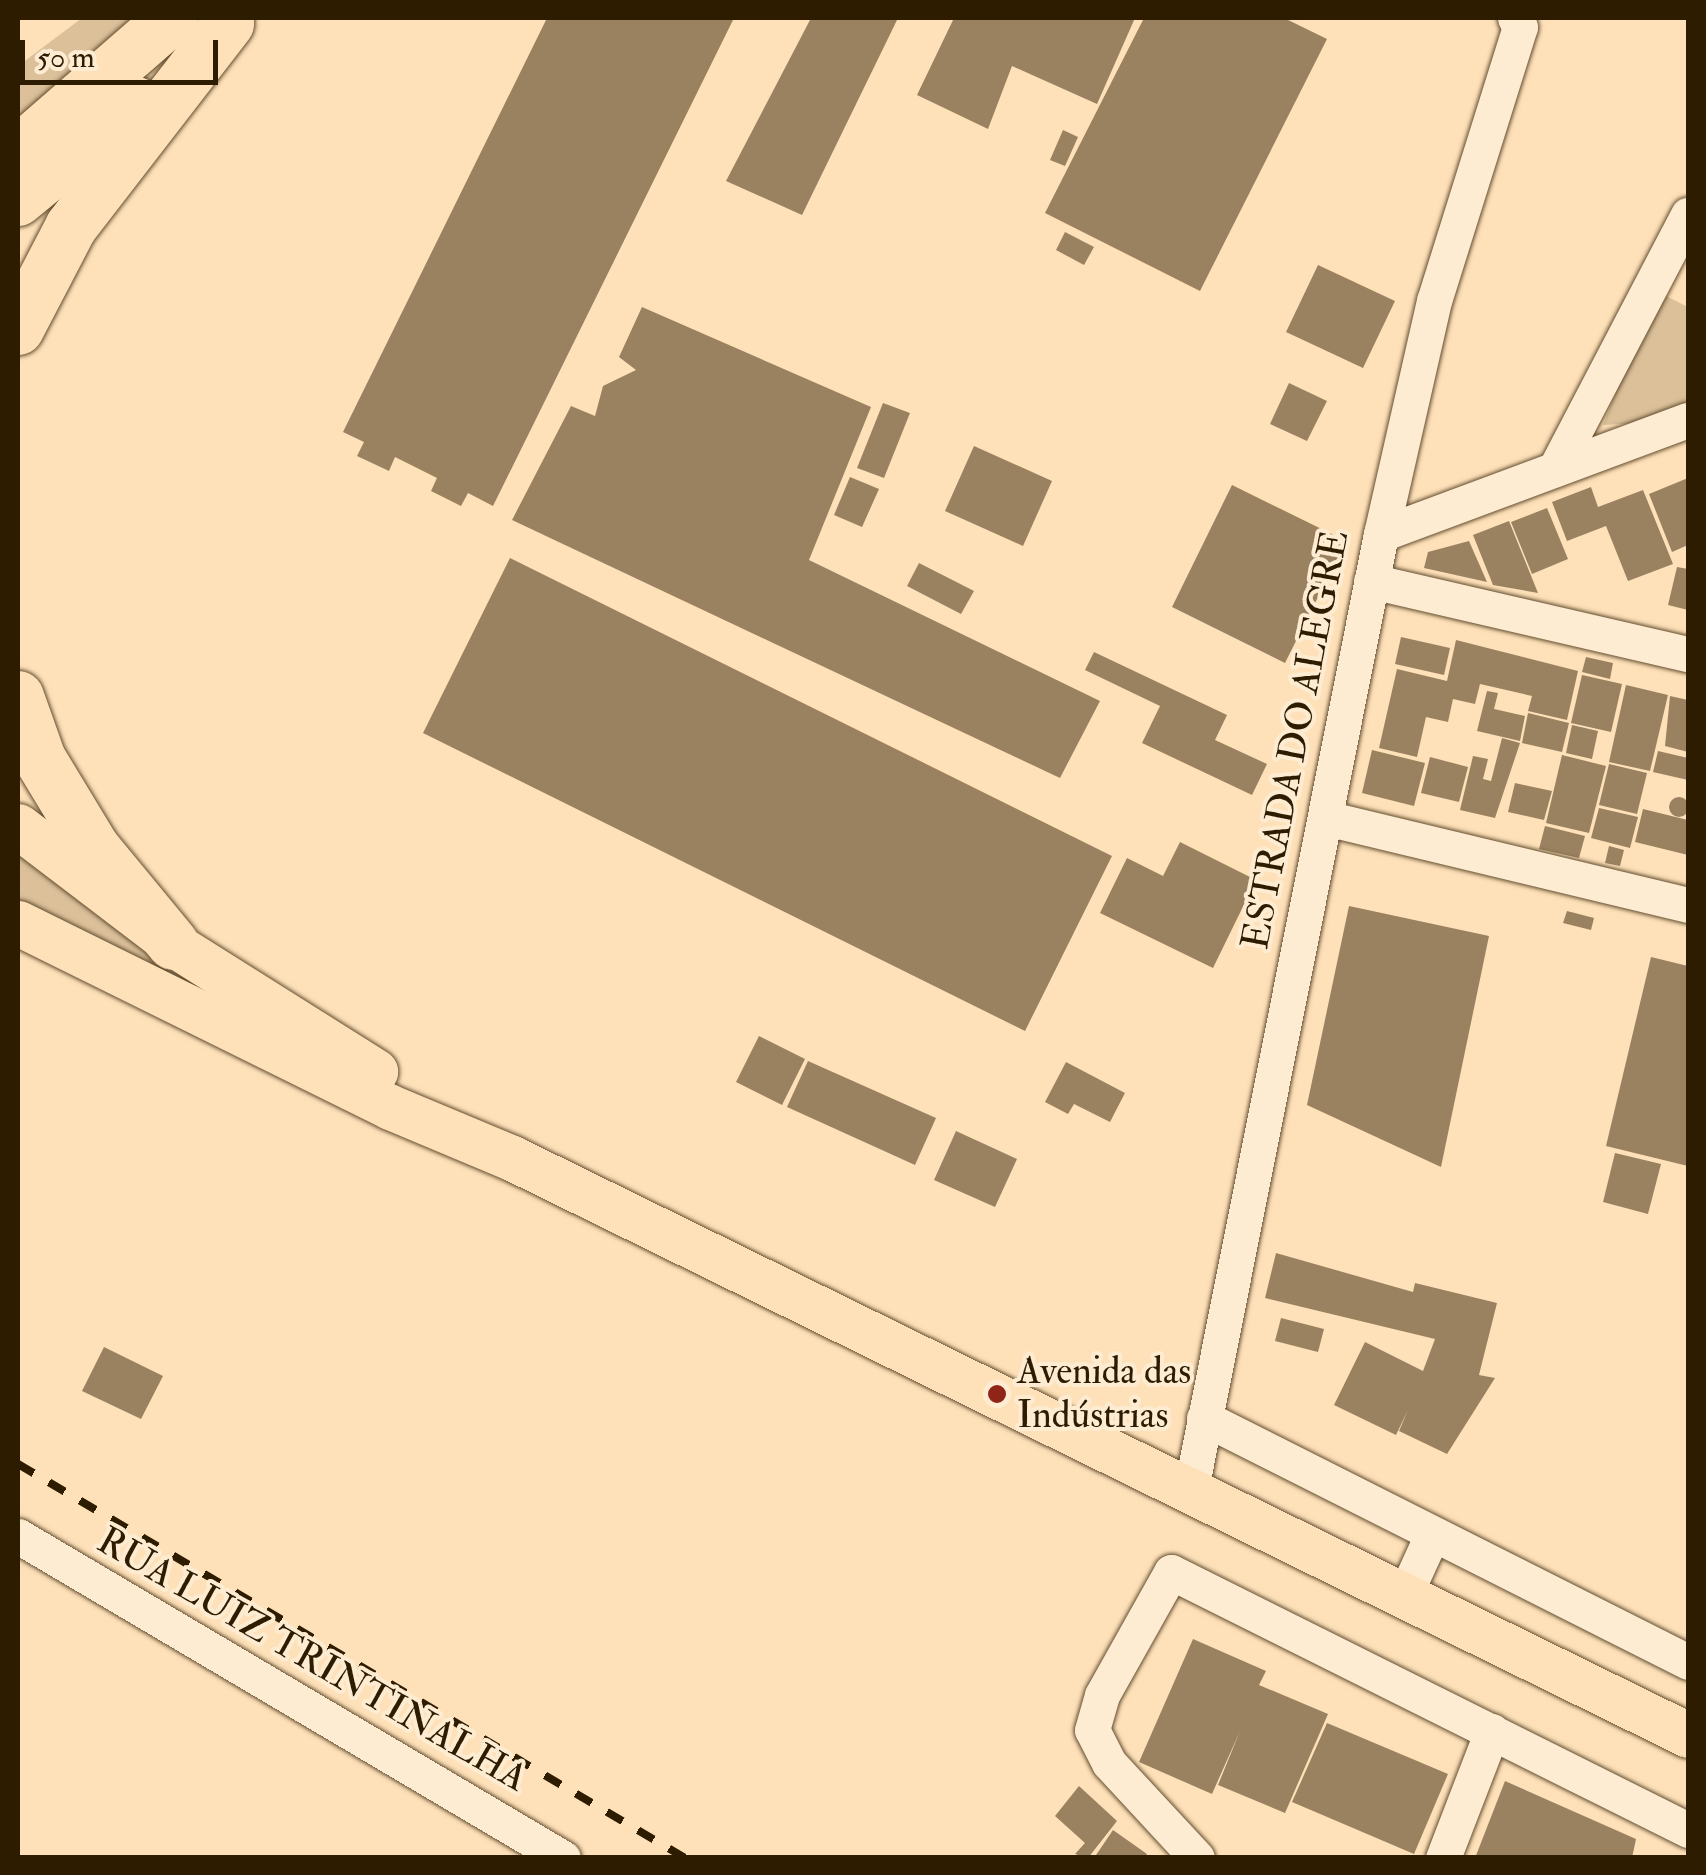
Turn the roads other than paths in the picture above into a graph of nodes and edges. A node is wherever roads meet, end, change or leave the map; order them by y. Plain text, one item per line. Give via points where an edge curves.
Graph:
1 (172, 18) edge
2 (232, 21) edge
3 (1520, 21) edge
4 (18, 152) edge
5 (18, 200) edge
6 (1688, 214) edge
7 (18, 330) edge
8 (1688, 420) edge
9 (1555, 469) junction
10 (1380, 534) junction
11 (1371, 581) junction
12 (1688, 654) edge
13 (18, 697) edge
14 (1326, 818) junction
15 (18, 826) edge
16 (1688, 905) edge
17 (18, 923) edge
18 (173, 944) junction
19 (512, 1158) junction
20 (1204, 1418) junction
21 (1190, 1489) junction
22 (1432, 1535) junction
23 (18, 1536) edge
24 (1406, 1594) junction
25 (1688, 1662) edge
26 (1492, 1732) junction
27 (1688, 1735) edge
28 (1688, 1830) edge
29 (564, 1858) edge
30 (1198, 1858) edge
31 (1444, 1858) edge

1 - 4 highway
2 - 5 highway
2 - 7 highway via 71,227
3 - 10 street, ESTRADA DO ALEGRE via 1434,301
6 - 9 street
8 - 9 street
9 - 10 street
10 - 11 street, ESTRADA DO ALEGRE
11 - 12 street
11 - 14 street, ESTRADA DO ALEGRE
13 - 18 highway via 40,759 94,848
14 - 16 street
14 - 20 street, ESTRADA DO ALEGRE
15 - 18 main road
17 - 19 main road via 390,1108
18 - 19 main road
19 - 21 main road
20 - 21 street, ESTRADA DO ALEGRE
20 - 22 street
21 - 24 main road
22 - 24 street
22 - 25 street
23 - 29 street, RUA LUIZ TRINTINALHA
24 - 27 main road
26 - 28 street
26 - 30 street via 1171,1572 1102,1695 1092,1730 1108,1762
26 - 31 street

